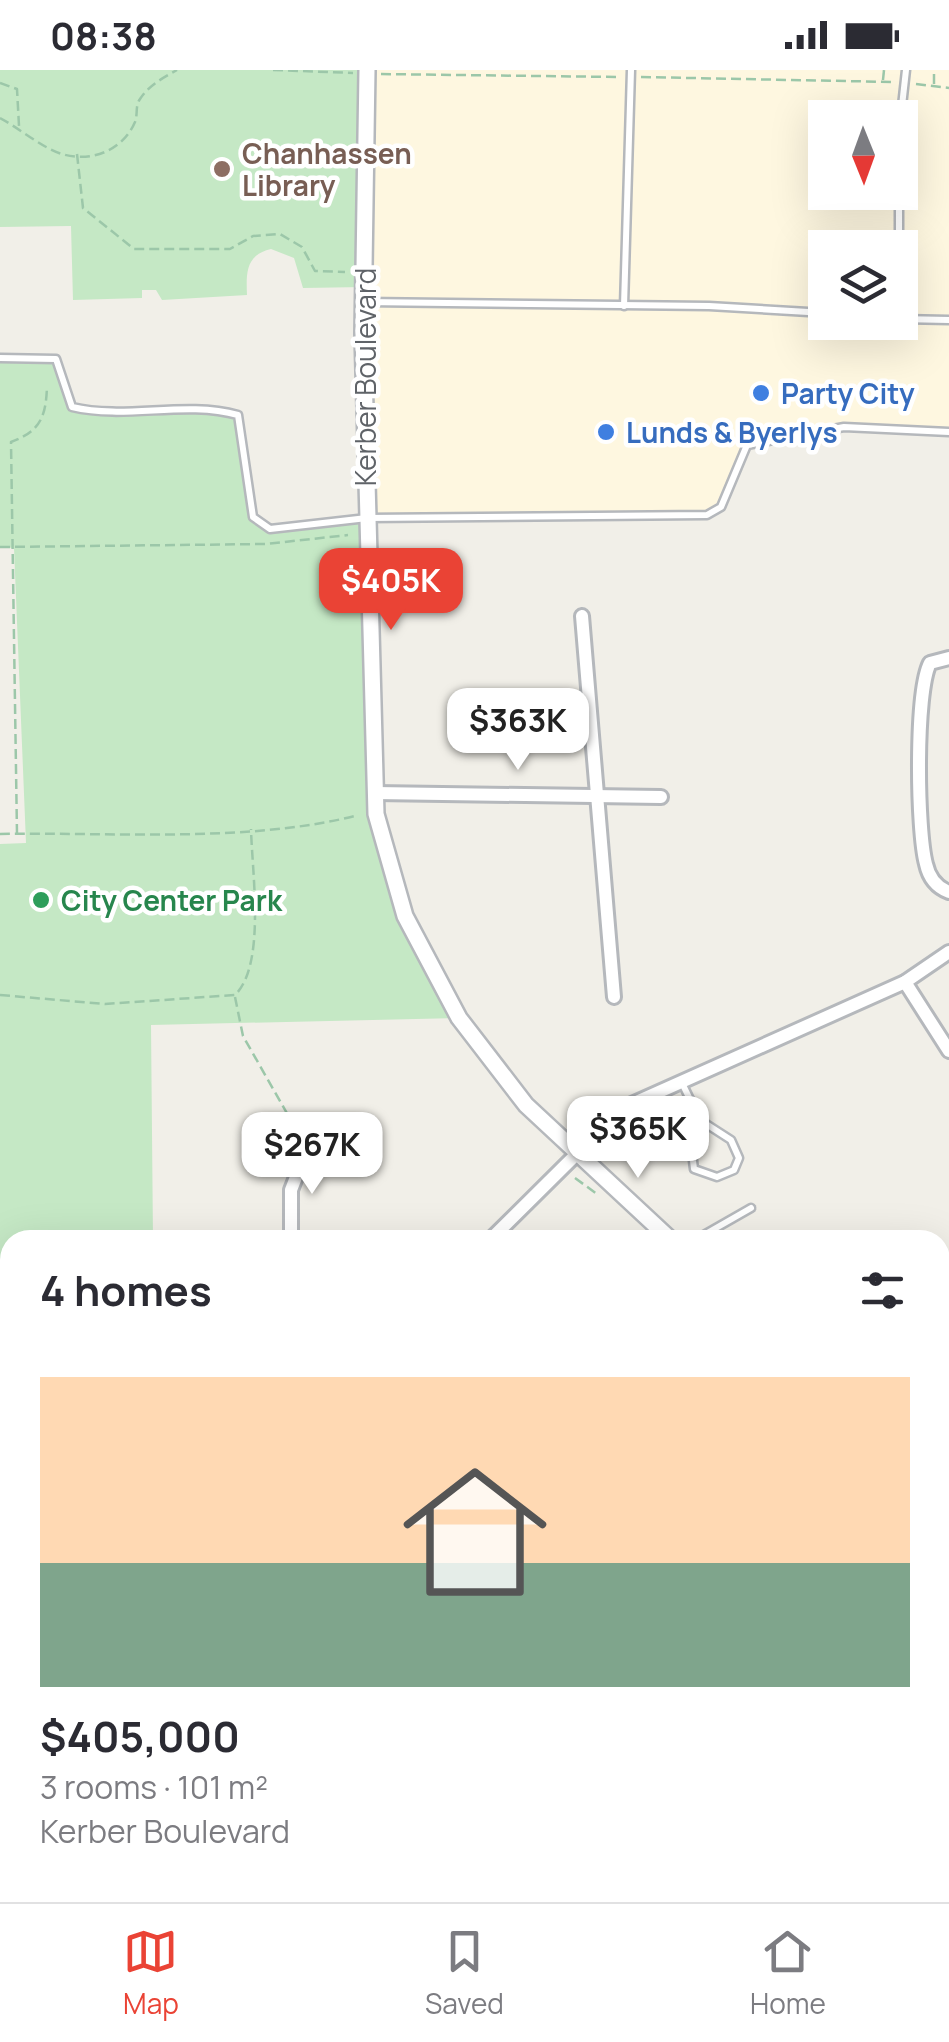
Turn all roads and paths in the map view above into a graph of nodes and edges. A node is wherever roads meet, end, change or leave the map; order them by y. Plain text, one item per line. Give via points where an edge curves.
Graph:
1 (177, 70) edge
2 (272, 70) edge
3 (884, 70) edge
4 (906, 70) edge
5 (934, 70) edge
6 (338, 71) edge
7 (368, 72) edge
8 (397, 72) edge
9 (630, 74) edge
10 (884, 81) junction
11 (904, 82) junction
12 (0, 83) edge
13 (934, 86) junction
14 (949, 88) edge
15 (902, 100) edge
16 (0, 118) edge
17 (19, 128) junction
18 (76, 154) junction
19 (345, 272) dead end
20 (364, 302) junction
21 (624, 306) junction
22 (808, 312) edge
23 (918, 319) edge
24 (949, 320) edge
25 (0, 358) edge
26 (47, 386) dead end
27 (949, 432) edge
28 (366, 518) junction
29 (348, 535) dead end
30 (0, 547) edge
31 (14, 547) junction
32 (582, 616) dead end
33 (949, 658) edge
34 (375, 793) junction
35 (597, 796) junction
36 (661, 796) dead end
37 (355, 816) dead end
38 (252, 829) junction
39 (0, 834) edge
40 (17, 834) junction
41 (949, 892) edge
42 (949, 952) edge
43 (905, 982) junction
44 (0, 995) edge
45 (235, 996) junction
46 (614, 997) dead end
47 (949, 1051) edge
48 (681, 1082) junction
49 (700, 1120) junction
50 (307, 1149) joint
51 (576, 1155) junction
52 (562, 1168) junction
53 (600, 1197) dead end
54 (751, 1208) dead end
55 (291, 1230) edge
56 (500, 1230) edge
57 (660, 1230) edge
58 (713, 1230) edge

1 - 18 path via 137,102 135,121 113,152
2 - 6 path
3 - 10 path
4 - 11 lane
5 - 13 path
6 - 7 path
7 - 8 path
7 - 20 street, Kerber Boulevard
8 - 9 path
9 - 10 path
9 - 21 lane
10 - 11 path
11 - 13 path
11 - 15 lane
12 - 17 path via 17,89
13 - 14 path
16 - 17 path
17 - 18 path via 62,154
18 - 19 path via 83,208 134,249 230,249 252,236 280,234 302,247 315,271
20 - 21 lane
20 - 28 street, Kerber Boulevard
21 - 22 lane
23 - 24 lane
25 - 28 lane via 56,359 72,407 238,415 253,516 270,530
26 - 31 path via 40,425 11,442
27 - 28 lane via 844,427 746,445 721,508 708,515
28 - 34 street, Kerber Boulevard
29 - 31 path via 266,544
30 - 31 path
31 - 40 path
32 - 35 street
33 - 41 street via 930,663 922,678 920,764 924,861 932,882
34 - 35 street
34 - 51 street, Kerber Boulevard via 406,916 460,1018 526,1105
35 - 36 street
35 - 46 street
37 - 38 path
38 - 40 path
38 - 45 path via 254,950
39 - 40 path
42 - 43 street
43 - 47 street
43 - 48 street
44 - 45 path via 104,1004
45 - 50 path via 243,1036
48 - 49 lane
48 - 51 street via 623,1108
49 - 49 lane via 731,1140 738,1158 734,1170 716,1177 694,1170 691,1144
50 - 55 street via 291,1190
51 - 52 street
51 - 57 street, Kerber Boulevard
52 - 53 path
52 - 56 street
54 - 58 lane

